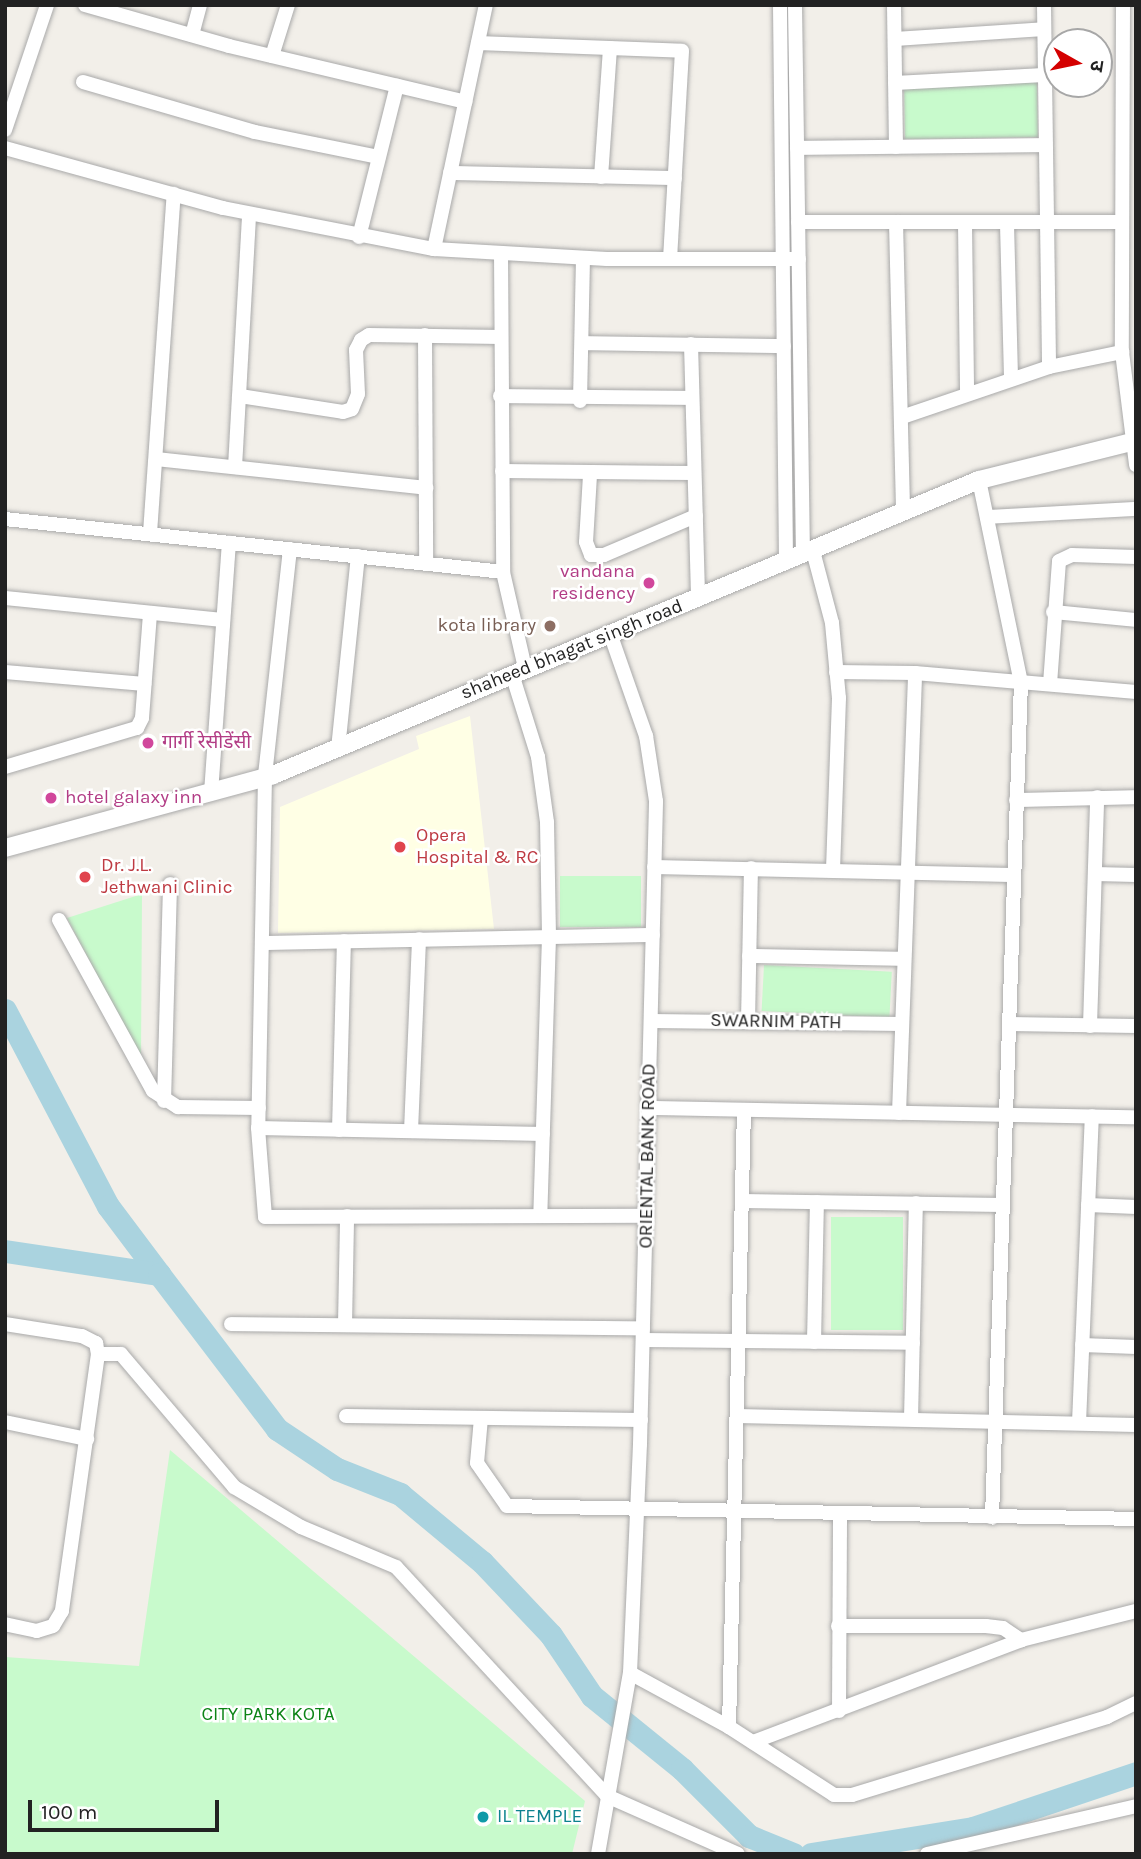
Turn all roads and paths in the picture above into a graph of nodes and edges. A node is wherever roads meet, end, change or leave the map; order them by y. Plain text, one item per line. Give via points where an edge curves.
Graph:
1 (47, 5) edge
2 (85, 5) edge
3 (200, 5) edge
4 (288, 5) edge
5 (486, 5) edge
6 (780, 5) edge
7 (795, 5) edge
8 (894, 5) edge
9 (1044, 5) edge
10 (1123, 5) edge
11 (1044, 28) edge
12 (1043, 29) edge
13 (192, 36) junction
14 (895, 39) junction
15 (478, 43) junction
16 (610, 48) junction
17 (272, 56) junction
18 (1043, 75) edge
19 (83, 82) dead end
20 (895, 83) junction
21 (397, 86) junction
22 (1044, 98) edge
23 (465, 102) junction
24 (5, 130) edge
25 (1044, 145) junction
26 (1129, 146) edge
27 (896, 147) junction
28 (5, 148) edge
29 (797, 148) junction
30 (379, 157) junction
31 (450, 173) junction
32 (601, 177) junction
33 (675, 178) junction
34 (174, 194) junction
35 (249, 214) junction
36 (798, 222) junction
37 (897, 222) junction
38 (1044, 222) junction
39 (1122, 222) junction
40 (965, 223) junction
41 (1007, 224) junction
42 (359, 237) junction
43 (433, 249) junction
44 (501, 253) junction
45 (583, 258) junction
46 (670, 259) junction
47 (783, 259) junction
48 (799, 259) junction
49 (425, 335) junction
50 (501, 337) junction
51 (582, 343) junction
52 (691, 344) junction
53 (784, 346) junction
54 (1122, 352) junction
55 (1049, 367) junction
56 (1011, 379) junction
57 (967, 393) junction
58 (240, 396) junction
59 (500, 396) junction
60 (692, 398) junction
61 (580, 401) junction
62 (902, 417) junction
63 (1134, 442) edge
64 (156, 458) junction
65 (1136, 465) edge
66 (235, 467) junction
67 (502, 471) junction
68 (694, 473) junction
69 (590, 475) junction
70 (979, 480) junction
71 (425, 488) junction
72 (1136, 509) edge
73 (903, 510) junction
74 (696, 516) junction
75 (987, 517) junction
76 (5, 519) edge
77 (150, 533) junction
78 (229, 543) junction
79 (290, 549) junction
80 (358, 556) junction
81 (801, 556) junction
82 (1136, 557) edge
83 (426, 564) junction
84 (503, 572) junction
85 (5, 598) edge
86 (698, 599) junction
87 (1053, 612) junction
88 (150, 613) junction
89 (222, 620) junction
90 (1136, 620) edge
91 (610, 633) junction
92 (519, 671) junction
93 (5, 672) edge
94 (836, 673) junction
95 (915, 673) junction
96 (1021, 682) junction
97 (144, 684) junction
98 (1050, 684) junction
99 (1136, 692) edge
100 (338, 749) junction
101 (5, 767) edge
102 (265, 778) junction
103 (211, 793) junction
104 (1097, 797) junction
105 (1136, 797) edge
106 (1016, 800) junction
107 (5, 848) edge
108 (654, 867) junction
109 (751, 868) junction
110 (833, 870) junction
111 (907, 871) junction
112 (1095, 874) junction
113 (1011, 875) junction
114 (1136, 875) edge
115 (170, 884) dead end
116 (59, 920) dead end
117 (653, 935) junction
118 (549, 937) junction
119 (419, 939) junction
120 (344, 941) junction
121 (262, 943) junction
122 (749, 956) junction
123 (904, 959) junction
124 (651, 1021) junction
125 (748, 1022) junction
126 (902, 1024) junction
127 (1009, 1024) junction
128 (1090, 1026) junction
129 (1136, 1026) edge
130 (164, 1101) junction
131 (259, 1108) junction
132 (649, 1108) junction
133 (744, 1110) junction
134 (899, 1113) junction
135 (1005, 1115) junction
136 (1092, 1116) junction
137 (1136, 1117) edge
138 (258, 1128) junction
139 (339, 1130) junction
140 (411, 1131) junction
141 (543, 1134) junction
142 (742, 1201) junction
143 (817, 1202) junction
144 (916, 1203) junction
145 (1002, 1205) junction
146 (1088, 1205) junction
147 (1136, 1207) edge
148 (347, 1216) junction
149 (540, 1216) junction
150 (646, 1216) junction
151 (5, 1324) edge
152 (231, 1324) dead end
153 (345, 1325) junction
154 (643, 1334) junction
155 (738, 1341) junction
156 (814, 1342) junction
157 (913, 1343) junction
158 (1082, 1345) junction
159 (1136, 1347) edge
160 (98, 1354) junction
161 (346, 1416) dead end
162 (737, 1416) junction
163 (481, 1418) junction
164 (911, 1419) junction
165 (641, 1420) junction
166 (995, 1421) junction
167 (5, 1422) edge
168 (1079, 1423) junction
169 (1136, 1425) edge
170 (87, 1439) junction
171 (637, 1510) junction
172 (734, 1512) junction
173 (841, 1514) junction
174 (992, 1517) junction
175 (1136, 1519) edge
176 (1136, 1611) edge
177 (5, 1624) edge
178 (838, 1626) junction
179 (1021, 1640) junction
180 (629, 1679) junction
181 (1136, 1703) edge
182 (839, 1711) junction
183 (729, 1727) junction
184 (753, 1742) junction
185 (607, 1796) junction
186 (1136, 1806) edge
187 (598, 1854) edge
188 (738, 1854) edge
189 (927, 1854) edge

1 - 24 street
2 - 13 street
3 - 13 street
4 - 17 street
5 - 15 street
6 - 47 street
7 - 29 street
8 - 14 street
9 - 11 street
10 - 26 street
12 - 14 street
13 - 17 street
14 - 20 street
15 - 16 street
15 - 23 street
16 - 32 street
16 - 33 street via 682,51
17 - 21 street
18 - 20 street
19 - 30 street via 255,132
20 - 27 street
21 - 23 street
21 - 30 street
22 - 25 street
23 - 31 street
25 - 27 street
25 - 38 street
26 - 39 street
27 - 29 street
28 - 34 street
29 - 36 street
30 - 42 street
31 - 32 street
31 - 43 street
32 - 33 street
33 - 46 street
34 - 35 street
34 - 64 street
35 - 42 street
35 - 58 street
36 - 37 street
36 - 48 street
37 - 40 street
37 - 62 street
38 - 39 street
38 - 41 street
38 - 55 street
39 - 54 street
40 - 41 street
40 - 57 street
41 - 56 street
42 - 43 street
43 - 44 street
44 - 45 street
44 - 50 street
45 - 46 street
45 - 51 street
46 - 47 street
47 - 48 street
47 - 53 street
48 - 81 street
49 - 50 street
49 - 58 street via 369,335 360,340 356,350 358,394 352,409 343,412
49 - 71 street
50 - 59 street
51 - 52 street
51 - 61 street
52 - 53 street
52 - 60 street
53 - 81 street
54 - 55 street
54 - 63 street
55 - 56 street
56 - 57 street
57 - 62 street
58 - 66 street
59 - 61 street
59 - 67 street
60 - 61 street
60 - 68 street
62 - 73 street
63 - 65 street
63 - 70 street, shaheed bhagat singh road
64 - 66 street
64 - 77 street
66 - 71 street
67 - 69 street
67 - 84 street
68 - 69 street
68 - 74 street
69 - 74 street via 586,542 591,555 604,555
70 - 73 street, shaheed bhagat singh road
70 - 75 street
71 - 83 street
72 - 75 street
73 - 81 street, shaheed bhagat singh road
74 - 86 street
75 - 96 street
76 - 77 street
77 - 78 street
78 - 79 street
78 - 89 street
79 - 80 street
79 - 102 street
80 - 83 street
80 - 100 street
81 - 86 street, shaheed bhagat singh road
81 - 94 street via 832,623
82 - 87 street via 1063,556 1056,567
83 - 84 street
84 - 92 street
85 - 88 street
86 - 91 street, shaheed bhagat singh road
87 - 90 street
87 - 98 street
88 - 89 street
88 - 97 street
89 - 103 street
91 - 92 street, shaheed bhagat singh road
91 - 108 street, ORIENTAL BANK ROAD via 646,736 656,800
92 - 100 street, shaheed bhagat singh road
92 - 118 street via 547,822
93 - 97 street
94 - 95 street
94 - 110 street
95 - 96 street
95 - 111 street
96 - 98 street
96 - 106 street
97 - 101 street via 137,728
98 - 99 street
100 - 102 street, shaheed bhagat singh road
102 - 103 street, shaheed bhagat singh road
102 - 121 street
103 - 107 street, shaheed bhagat singh road
104 - 105 street
104 - 106 street
104 - 112 street
106 - 113 street
108 - 109 street
108 - 117 street, ORIENTAL BANK ROAD
109 - 110 street
109 - 122 street
110 - 111 street
111 - 113 street
111 - 123 street
112 - 114 street
112 - 128 street
113 - 127 street
115 - 130 street
116 - 130 street via 145,1082
117 - 118 street
117 - 124 street, ORIENTAL BANK ROAD
118 - 119 street
118 - 141 street
119 - 120 street
119 - 140 street
120 - 121 street
120 - 139 street
121 - 131 street
122 - 123 street
122 - 125 street
123 - 126 street
124 - 125 street, SWARNIM PATH
124 - 132 street, ORIENTAL BANK ROAD
125 - 126 street, SWARNIM PATH
126 - 134 street
127 - 128 street
127 - 135 street
128 - 129 street
130 - 131 street via 195,1109
131 - 138 street
132 - 133 street
132 - 150 street, ORIENTAL BANK ROAD
133 - 134 street
133 - 142 street
134 - 135 street
135 - 136 street
135 - 145 street
136 - 137 street
136 - 146 street
138 - 139 street
138 - 148 street via 265,1217 278,1221
139 - 140 street
140 - 141 street
141 - 149 street
142 - 143 street
142 - 155 street
143 - 144 street
143 - 156 street
144 - 145 street
144 - 157 street
145 - 166 street
146 - 147 street
146 - 158 street
148 - 149 street
148 - 153 street
149 - 150 street
150 - 154 street, ORIENTAL BANK ROAD
151 - 160 street via 82,1336 96,1343
152 - 153 street
153 - 154 street
154 - 155 street
154 - 165 street, ORIENTAL BANK ROAD
155 - 156 street
155 - 162 street
156 - 157 street
157 - 164 street
158 - 159 street
158 - 168 street
160 - 170 street
160 - 185 street via 121,1354 234,1487 301,1527 396,1567
161 - 163 street
162 - 164 street
162 - 172 street
163 - 165 street
163 - 171 street via 477,1463 507,1506
164 - 166 street
165 - 171 street, ORIENTAL BANK ROAD
166 - 168 street
166 - 174 street
167 - 170 street
168 - 169 street
170 - 177 street via 62,1611 53,1626 37,1631
171 - 172 street
171 - 180 street, ORIENTAL BANK ROAD
172 - 173 street
172 - 183 street
173 - 174 street
173 - 178 street
174 - 175 street
176 - 179 street
178 - 179 street via 986,1626 1003,1628
178 - 182 street
179 - 182 street
180 - 183 street
180 - 185 street, ORIENTAL BANK ROAD
181 - 184 street via 1107,1717 852,1795 820,1790
182 - 184 street
183 - 184 street
185 - 187 street, ORIENTAL BANK ROAD
185 - 188 street
186 - 189 street

